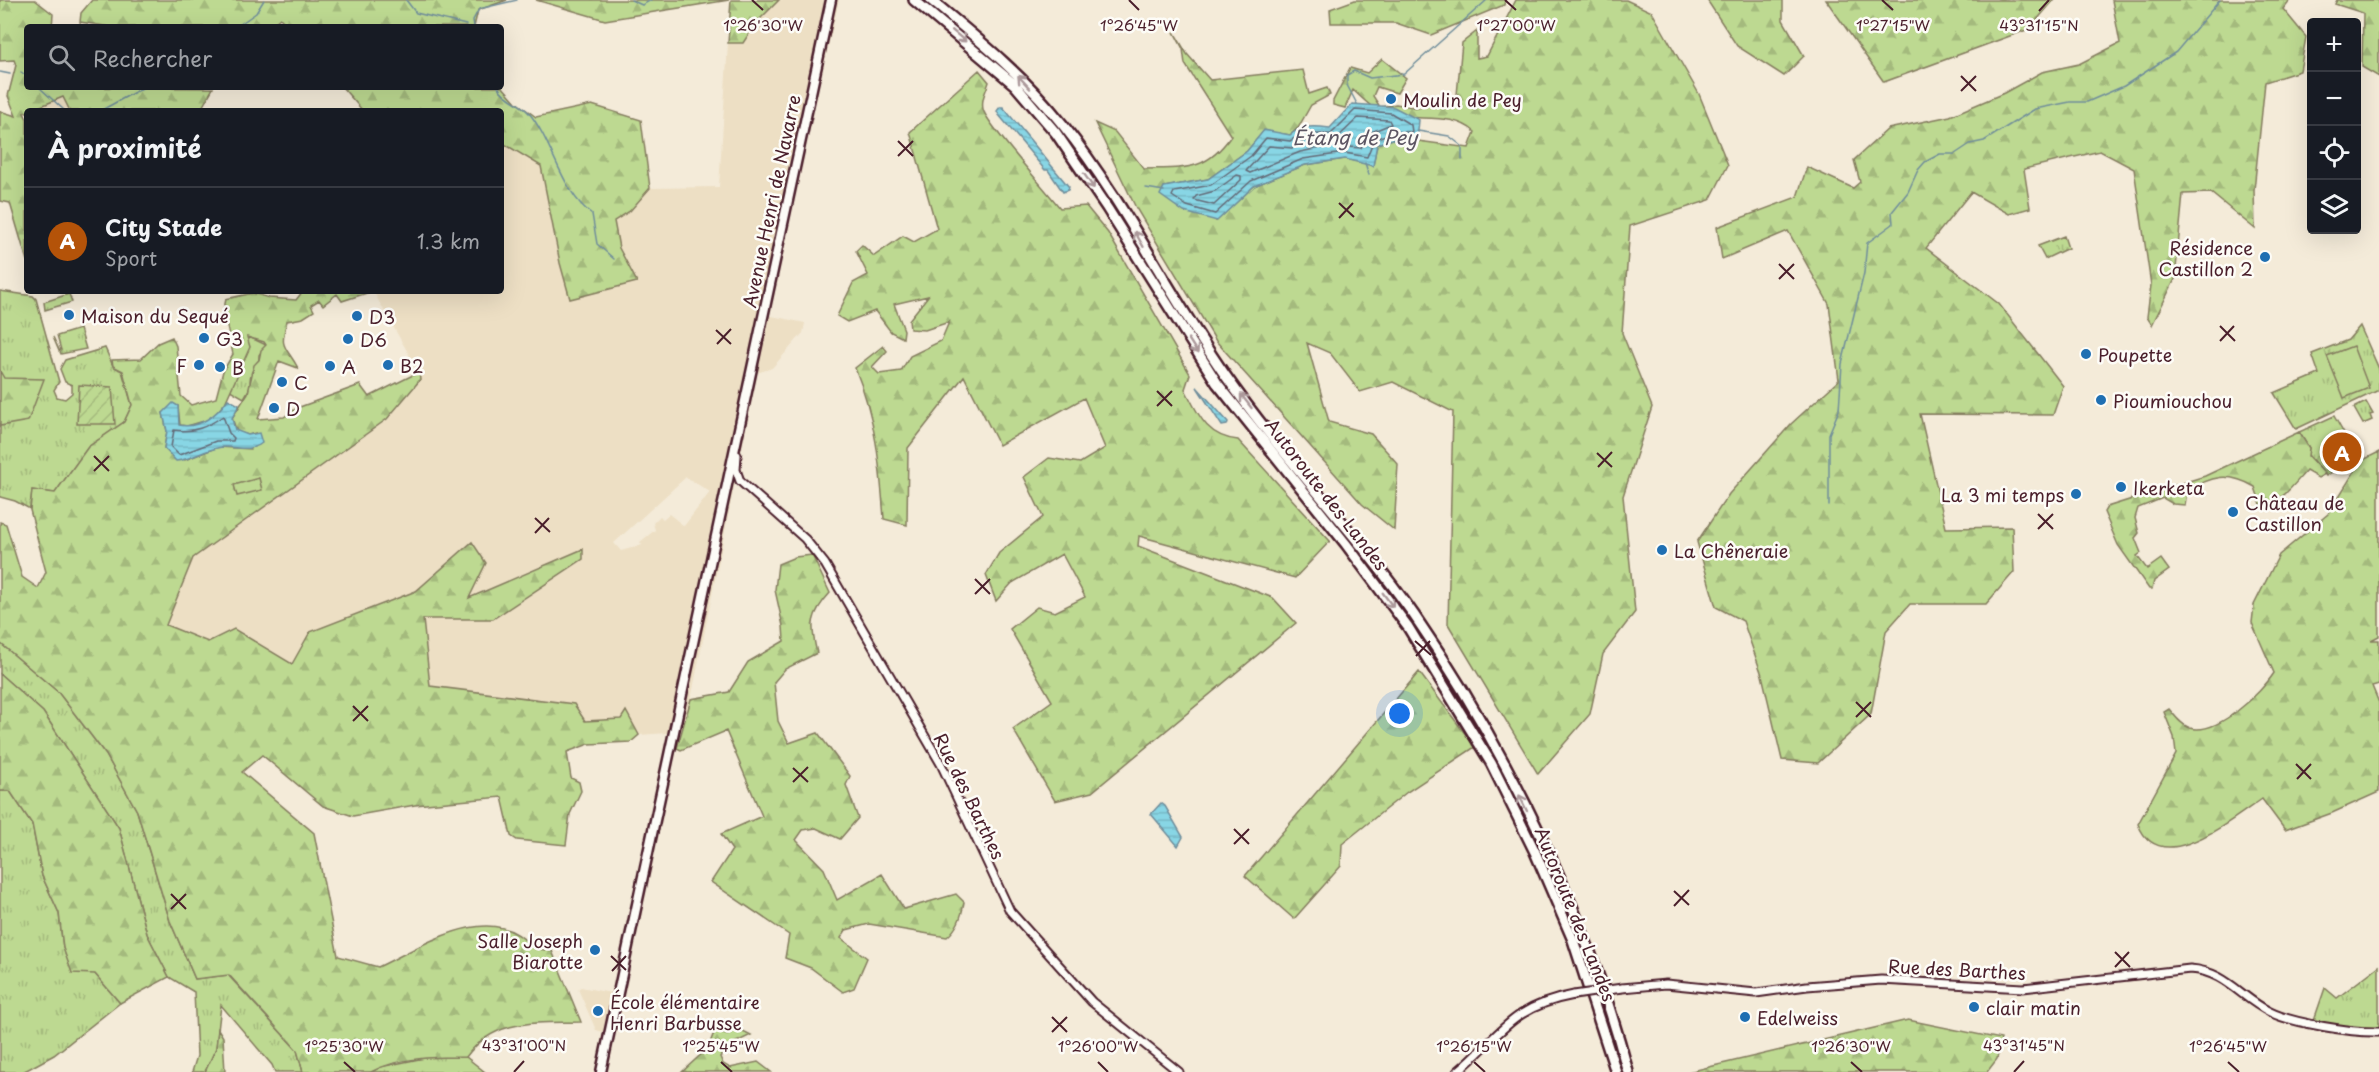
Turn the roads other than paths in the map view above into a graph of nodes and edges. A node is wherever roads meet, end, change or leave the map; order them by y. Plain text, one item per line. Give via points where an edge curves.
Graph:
1 (831, 0) edge
2 (914, 0) edge
3 (931, 0) edge
4 (738, 430) junction
5 (728, 480) junction
6 (740, 481) junction
7 (2379, 1032) edge
8 (602, 1072) edge
9 (1179, 1072) edge
10 (1457, 1072) edge
11 (1616, 1072) edge
12 (1628, 1072) edge

1 - 4 main road, Avenue Henri de Navarre
2 -> 11 highway, Autoroute des Landes via 1014,85 1056,133 1217,383 1347,544 1408,627 1491,763 1535,852 1584,972
12 -> 3 highway, Autoroute des Landes via 1596,968 1561,882 1519,795 1414,616 1226,377 1117,201 1064,125 1022,78
4 - 5 main road, Avenue Henri de Navarre
4 - 6 street via 735,470
5 - 6 street
5 - 8 main road, Avenue Henri de Navarre
6 - 9 street, Rue des Barthes via 805,539 825,564 941,764 996,886 1016,918 1092,1002
7 - 10 street, Rue des Barthes, bridge via 2279,1016 2262,1008 2227,980 2190,969 2024,988 1881,980 1756,993 1666,984 1574,995 1521,1012

